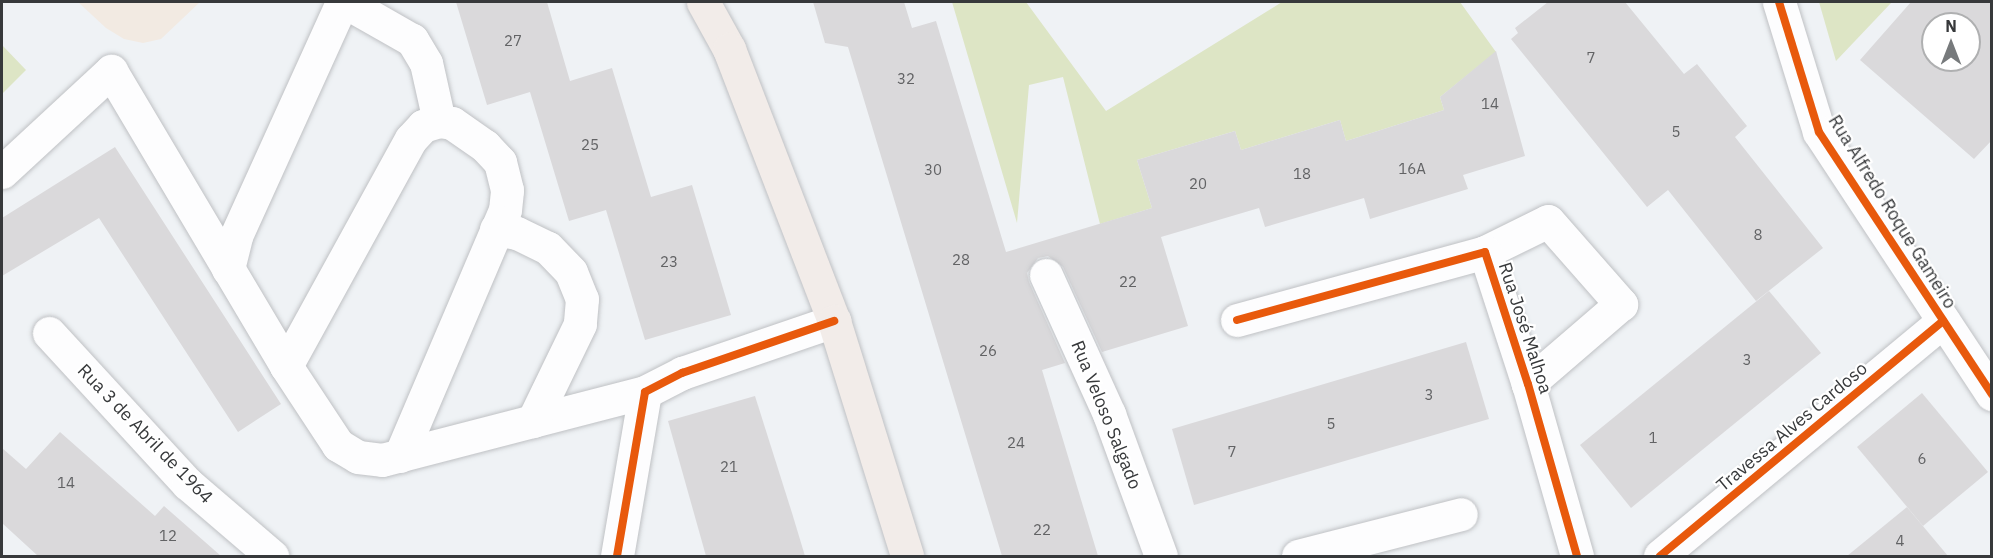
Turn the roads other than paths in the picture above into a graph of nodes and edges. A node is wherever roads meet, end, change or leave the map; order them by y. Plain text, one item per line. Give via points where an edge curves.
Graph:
1 (343, 2) edge
2 (703, 2) edge
3 (1779, 2) edge
4 (439, 121) junction
5 (2, 172) edge
6 (496, 229) junction
7 (1485, 252) junction
8 (228, 269) junction
9 (1046, 275) dead end
10 (1237, 320) dead end
11 (834, 321) junction
12 (1943, 321) junction
13 (49, 333) dead end
14 (286, 366) junction
15 (1988, 380) edge
16 (1528, 384) junction
17 (645, 392) junction
18 (533, 421) junction
19 (400, 456) junction
20 (1461, 514) dead end
21 (272, 556) edge
22 (617, 556) edge
23 (907, 556) edge
24 (1161, 556) edge
25 (1298, 556) edge
26 (1577, 556) edge
27 (1660, 556) edge

1 - 4 street via 412,40 426,63
1 - 8 street via 236,236
2 - 11 main road via 729,49
3 - 12 street, Rua Alfredo Roque Gameiro via 1819,132
4 - 6 street via 452,123 500,162 507,190 505,210
4 - 14 street via 423,126 411,139
5 - 8 street via 111,71
6 - 18 street via 517,233 548,248 571,272 582,299 580,324
6 - 19 street
7 - 10 street, Rua José Malhoa
7 - 16 street, Rua José Malhoa
7 - 16 street, Rua José Malhoa via 1548,221 1621,304
8 - 14 street
9 - 24 street, Rua Veloso Salgado via 1109,414
11 - 17 street via 682,373
11 - 23 main road
12 - 15 street, Rua Alfredo Roque Gameiro
12 - 27 street, Travessa Alves Cardoso
13 - 21 street, Rua 3 de Abril de 1964 via 188,484
14 - 19 street via 338,445 358,457 382,460
16 - 26 street, Rua José Malhoa
17 - 18 street
17 - 22 street
18 - 19 street
20 - 25 street

